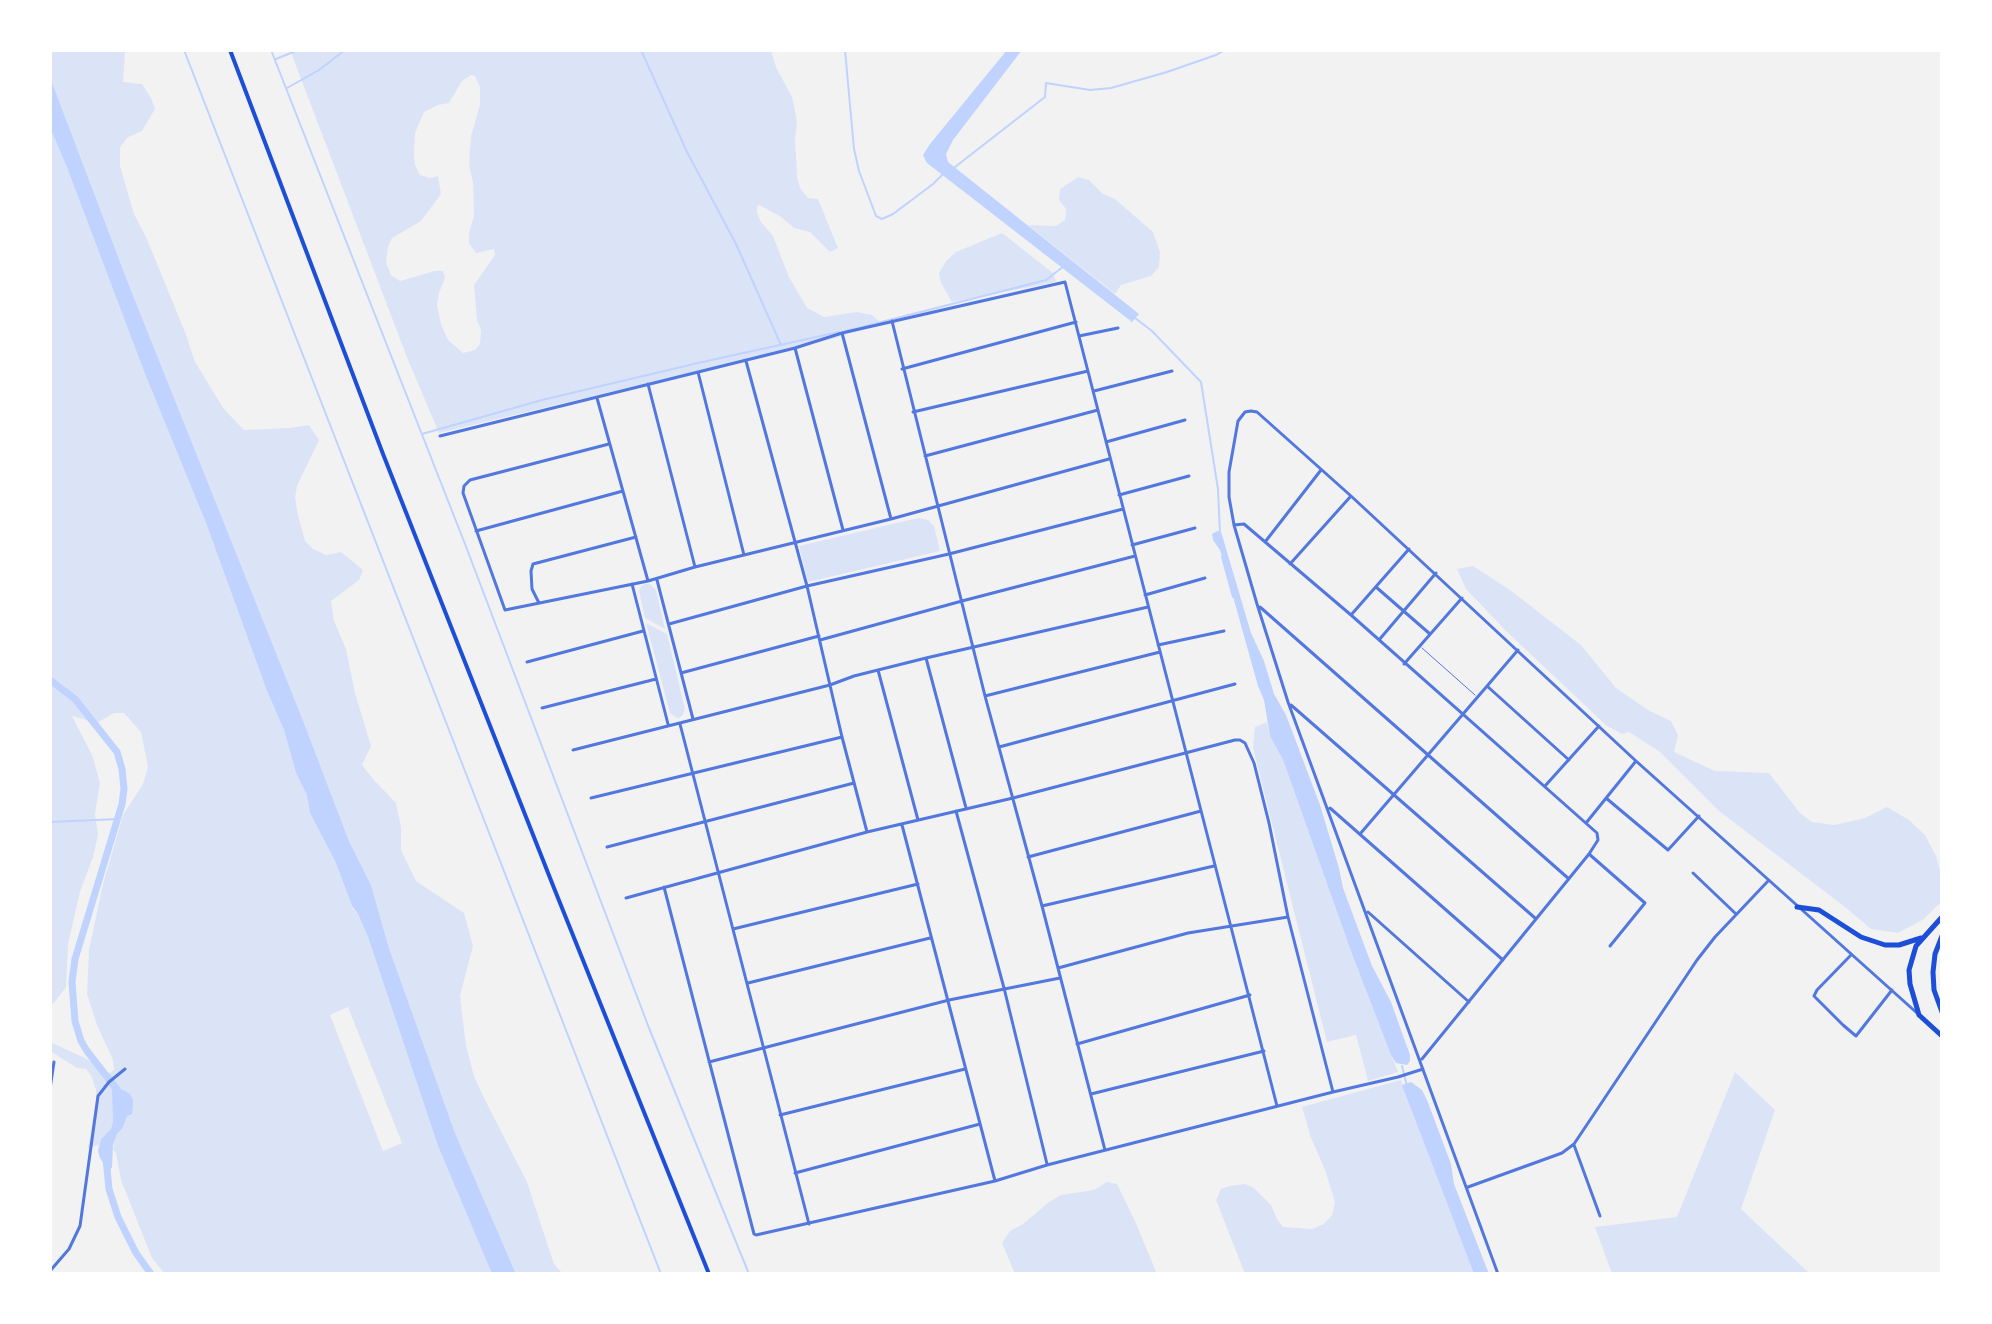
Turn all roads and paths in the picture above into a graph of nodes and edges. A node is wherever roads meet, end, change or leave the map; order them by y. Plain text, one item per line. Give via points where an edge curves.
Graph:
1 (230, 50) edge
2 (892, 321) junction
3 (1076, 322) junction
4 (1118, 328) dead end
5 (842, 333) junction
6 (1079, 336) junction
7 (795, 348) junction
8 (746, 361) junction
9 (902, 369) junction
10 (1088, 371) junction
11 (1172, 371) dead end
12 (698, 372) junction
13 (648, 384) junction
14 (1094, 391) junction
15 (597, 398) junction
16 (1098, 410) junction
17 (913, 412) junction
18 (1185, 420) dead end
19 (440, 436) dead end
20 (1106, 442) junction
21 (609, 444) junction
22 (925, 456) junction
23 (1110, 458) junction
24 (1321, 470) junction
25 (1189, 476) dead end
26 (623, 491) junction
27 (1119, 495) junction
28 (1351, 496) junction
29 (937, 505) junction
30 (1123, 509) junction
31 (891, 519) junction
32 (1234, 525) junction
33 (1195, 528) dead end
34 (476, 531) junction
35 (843, 531) junction
36 (636, 537) junction
37 (795, 542) junction
38 (1265, 542) junction
39 (1132, 545) junction
40 (1409, 549) junction
41 (949, 554) junction
42 (744, 555) junction
43 (1135, 556) junction
44 (1290, 564) junction
45 (695, 567) junction
46 (1436, 573) junction
47 (657, 578) junction
48 (1205, 578) dead end
49 (648, 581) junction
50 (632, 584) junction
51 (807, 586) junction
52 (1376, 587) junction
53 (1145, 595) junction
54 (1462, 598) junction
55 (962, 601) junction
56 (539, 603) junction
57 (1257, 604) junction
58 (1148, 607) junction
59 (1403, 610) junction
60 (1351, 615) junction
61 (669, 624) junction
62 (644, 630) junction
63 (1224, 631) dead end
64 (1430, 634) junction
65 (819, 638) junction
66 (1379, 640) junction
67 (1158, 645) junction
68 (973, 646) junction
69 (1420, 646) junction
70 (1518, 650) junction
71 (1160, 652) junction
72 (926, 658) junction
73 (527, 662) dead end
74 (1404, 664) junction
75 (878, 670) junction
76 (681, 673) junction
77 (656, 679) junction
78 (1235, 684) dead end
79 (830, 685) junction
80 (1487, 686) junction
81 (985, 696) junction
82 (1477, 697) junction
83 (1173, 700) junction
84 (1288, 702) junction
85 (542, 708) dead end
86 (1462, 715) junction
87 (693, 719) junction
88 (680, 723) junction
89 (668, 726) junction
90 (1599, 726) junction
91 (842, 737) junction
92 (999, 747) junction
93 (573, 750) dead end
94 (1186, 753) junction
95 (1427, 754) junction
96 (1569, 760) junction
97 (1636, 761) junction
98 (693, 773) junction
99 (854, 783) junction
100 (1544, 787) junction
101 (1393, 794) junction
102 (591, 798) dead end
103 (1013, 798) junction
104 (1606, 798) junction
105 (1327, 806) junction
106 (966, 808) junction
107 (956, 811) junction
108 (1201, 811) junction
109 (1699, 816) junction
110 (705, 820) junction
111 (918, 820) junction
112 (1586, 823) junction
113 (902, 825) junction
114 (867, 832) junction
115 (1360, 834) junction
116 (607, 847) dead end
117 (1589, 854) junction
118 (1028, 857) junction
119 (1215, 866) junction
120 (719, 872) junction
121 (1693, 873) dead end
122 (1569, 879) junction
123 (1769, 880) junction
124 (918, 884) junction
125 (664, 887) junction
126 (626, 898) dead end
127 (1042, 906) junction
128 (1797, 907) junction
129 (1365, 910) junction
130 (1737, 915) junction
131 (1288, 917) junction
132 (1942, 917) edge
133 (1536, 919) junction
134 (1231, 926) junction
135 (733, 929) junction
136 (1942, 936) edge
137 (932, 937) junction
138 (1922, 938) junction
139 (1610, 946) dead end
140 (1851, 955) junction
141 (1503, 960) junction
142 (1058, 968) junction
143 (1060, 978) junction
144 (748, 983) junction
145 (1004, 988) junction
146 (1892, 990) junction
147 (1250, 995) junction
148 (949, 1000) junction
149 (1469, 1002) junction
150 (1942, 1012) edge
151 (1919, 1015) junction
152 (1942, 1036) edge
153 (1077, 1044) junction
154 (764, 1048) junction
155 (1264, 1051) junction
156 (1421, 1061) junction
157 (54, 1062) dead end
158 (709, 1062) junction
159 (125, 1069) dead end
160 (965, 1069) junction
161 (1423, 1069) junction
162 (50, 1089) edge
163 (1333, 1092) junction
164 (1091, 1094) junction
165 (1277, 1106) junction
166 (780, 1115) junction
167 (980, 1124) junction
168 (1574, 1144) junction
169 (1105, 1151) junction
170 (1047, 1165) junction
171 (795, 1173) junction
172 (995, 1181) junction
173 (1468, 1187) junction
174 (1600, 1216) dead end
175 (809, 1224) junction
176 (50, 1271) edge
177 (709, 1274) edge
178 (1498, 1274) edge

1 - 177 main road via 389,468
2 - 3 street via 1065,282
2 - 5 street
2 - 9 street
3 - 6 street
3 - 9 street
4 - 6 street
5 - 7 street
5 - 31 street
6 - 10 street
7 - 8 street
7 - 35 street
8 - 12 street
8 - 37 street
9 - 17 street
10 - 14 street
10 - 17 street
11 - 14 street
12 - 13 street
12 - 42 street
13 - 15 street
13 - 45 street
14 - 16 street
15 - 19 street
15 - 21 street
16 - 20 street
16 - 22 street
17 - 22 street
18 - 20 street
20 - 23 street
21 - 26 street
21 - 34 street via 470,480 463,493
22 - 29 street
23 - 27 street
23 - 29 street
24 - 28 street
24 - 32 street via 1257,412 1245,412 1238,421 1229,472
24 - 38 street
25 - 27 street
26 - 34 street
26 - 36 street
27 - 30 street
28 - 40 street
28 - 44 street
29 - 31 street
29 - 41 street
30 - 39 street
30 - 41 street
31 - 35 street
32 - 38 street via 1244,524
32 - 57 street
33 - 39 street
34 - 56 street via 505,610
35 - 37 street
36 - 49 street
36 - 56 street via 533,564 532,589
37 - 42 street
37 - 51 street
38 - 44 street
39 - 43 street
40 - 46 street
40 - 52 street
41 - 51 street
41 - 55 street
42 - 45 street
43 - 53 street
43 - 55 street
44 - 60 street
45 - 47 street
46 - 54 street
46 - 59 street
47 - 49 street
47 - 61 street
48 - 53 street
49 - 50 street
50 - 56 street
50 - 62 street
51 - 61 street
51 - 65 street
52 - 59 street
52 - 60 street
53 - 58 street
54 - 64 street
54 - 70 street
55 - 65 street
55 - 68 street
57 - 84 street
57 - 95 street
58 - 67 street
58 - 68 street
59 - 64 street
59 - 66 street
60 - 66 street
61 - 76 street
62 - 73 street
62 - 77 street
63 - 67 street
64 - 69 street
65 - 76 street
65 - 79 street
66 - 74 street
67 - 71 street
68 - 72 street
68 - 81 street
69 - 74 street
69 - 82 lane
70 - 80 street
70 - 90 street
71 - 81 street
71 - 83 street
72 - 75 street
72 - 106 street
74 - 86 street
75 - 79 street
75 - 111 street
76 - 87 street
77 - 85 street
77 - 89 street
78 - 83 street
79 - 87 street
79 - 91 street
80 - 82 street
80 - 96 street
81 - 92 street
82 - 86 street
83 - 92 street
83 - 94 street
84 - 101 street
84 - 105 street
86 - 95 street
86 - 100 street
87 - 88 street
88 - 89 street
88 - 98 street
89 - 93 street
90 - 96 street
90 - 97 street
91 - 98 street
91 - 99 street
92 - 103 street
94 - 103 street
94 - 108 street
94 - 131 street via 1235,740 1245,743 1269,823
95 - 101 street
95 - 122 street
96 - 100 street
97 - 104 street
97 - 109 street
98 - 102 street
98 - 110 street
99 - 110 street
99 - 114 street
100 - 112 street
101 - 115 street
101 - 133 street
103 - 106 street
103 - 118 street
104 - 109 street via 1668,850
104 - 112 street
105 - 115 street
105 - 129 street
106 - 107 street
107 - 111 street
107 - 145 street
108 - 118 street
108 - 119 street
109 - 123 street
110 - 116 street
110 - 120 street
111 - 113 street
112 - 117 street via 1598,836
113 - 114 street
113 - 124 street
114 - 120 street
115 - 141 street
117 - 122 street
117 - 139 street via 1645,903
118 - 127 street
119 - 127 street
119 - 134 street
120 - 125 street
120 - 135 street
121 - 130 street
122 - 133 street
123 - 128 street
123 - 130 street
124 - 135 street
124 - 137 street
125 - 126 street
125 - 158 street
127 - 142 street
128 - 138 main road via 1819,910 1861,937 1885,945
128 - 140 street
129 - 149 street
129 - 156 street
130 - 168 street via 1697,960
131 - 134 street
131 - 163 street
132 - 138 main road
133 - 141 street
134 - 142 street
134 - 147 street
135 - 144 street
136 - 150 main road via 1933,972
137 - 144 street
137 - 148 street
138 - 151 main road via 1909,970
140 - 146 street
140 - 146 street via 1814,996 1843,1025 1856,1036
141 - 149 street
142 - 143 street
143 - 145 street
143 - 153 street
144 - 154 street
145 - 148 street
145 - 170 street
146 - 151 street
147 - 153 street
147 - 155 street
148 - 154 street
148 - 160 street
149 - 156 street
151 - 152 main road
153 - 164 street
154 - 158 street
154 - 166 street
155 - 164 street
155 - 165 street
156 - 161 street
157 - 162 street
158 - 175 street via 754,1234
159 - 176 street via 99,1093 80,1226
160 - 166 street
160 - 167 street
161 - 163 street
161 - 173 street
163 - 165 street
164 - 169 street
165 - 169 street
166 - 171 street
167 - 171 street
167 - 172 street
168 - 173 street
168 - 174 street
169 - 170 street
170 - 172 street
171 - 175 street
172 - 175 street
173 - 178 street

